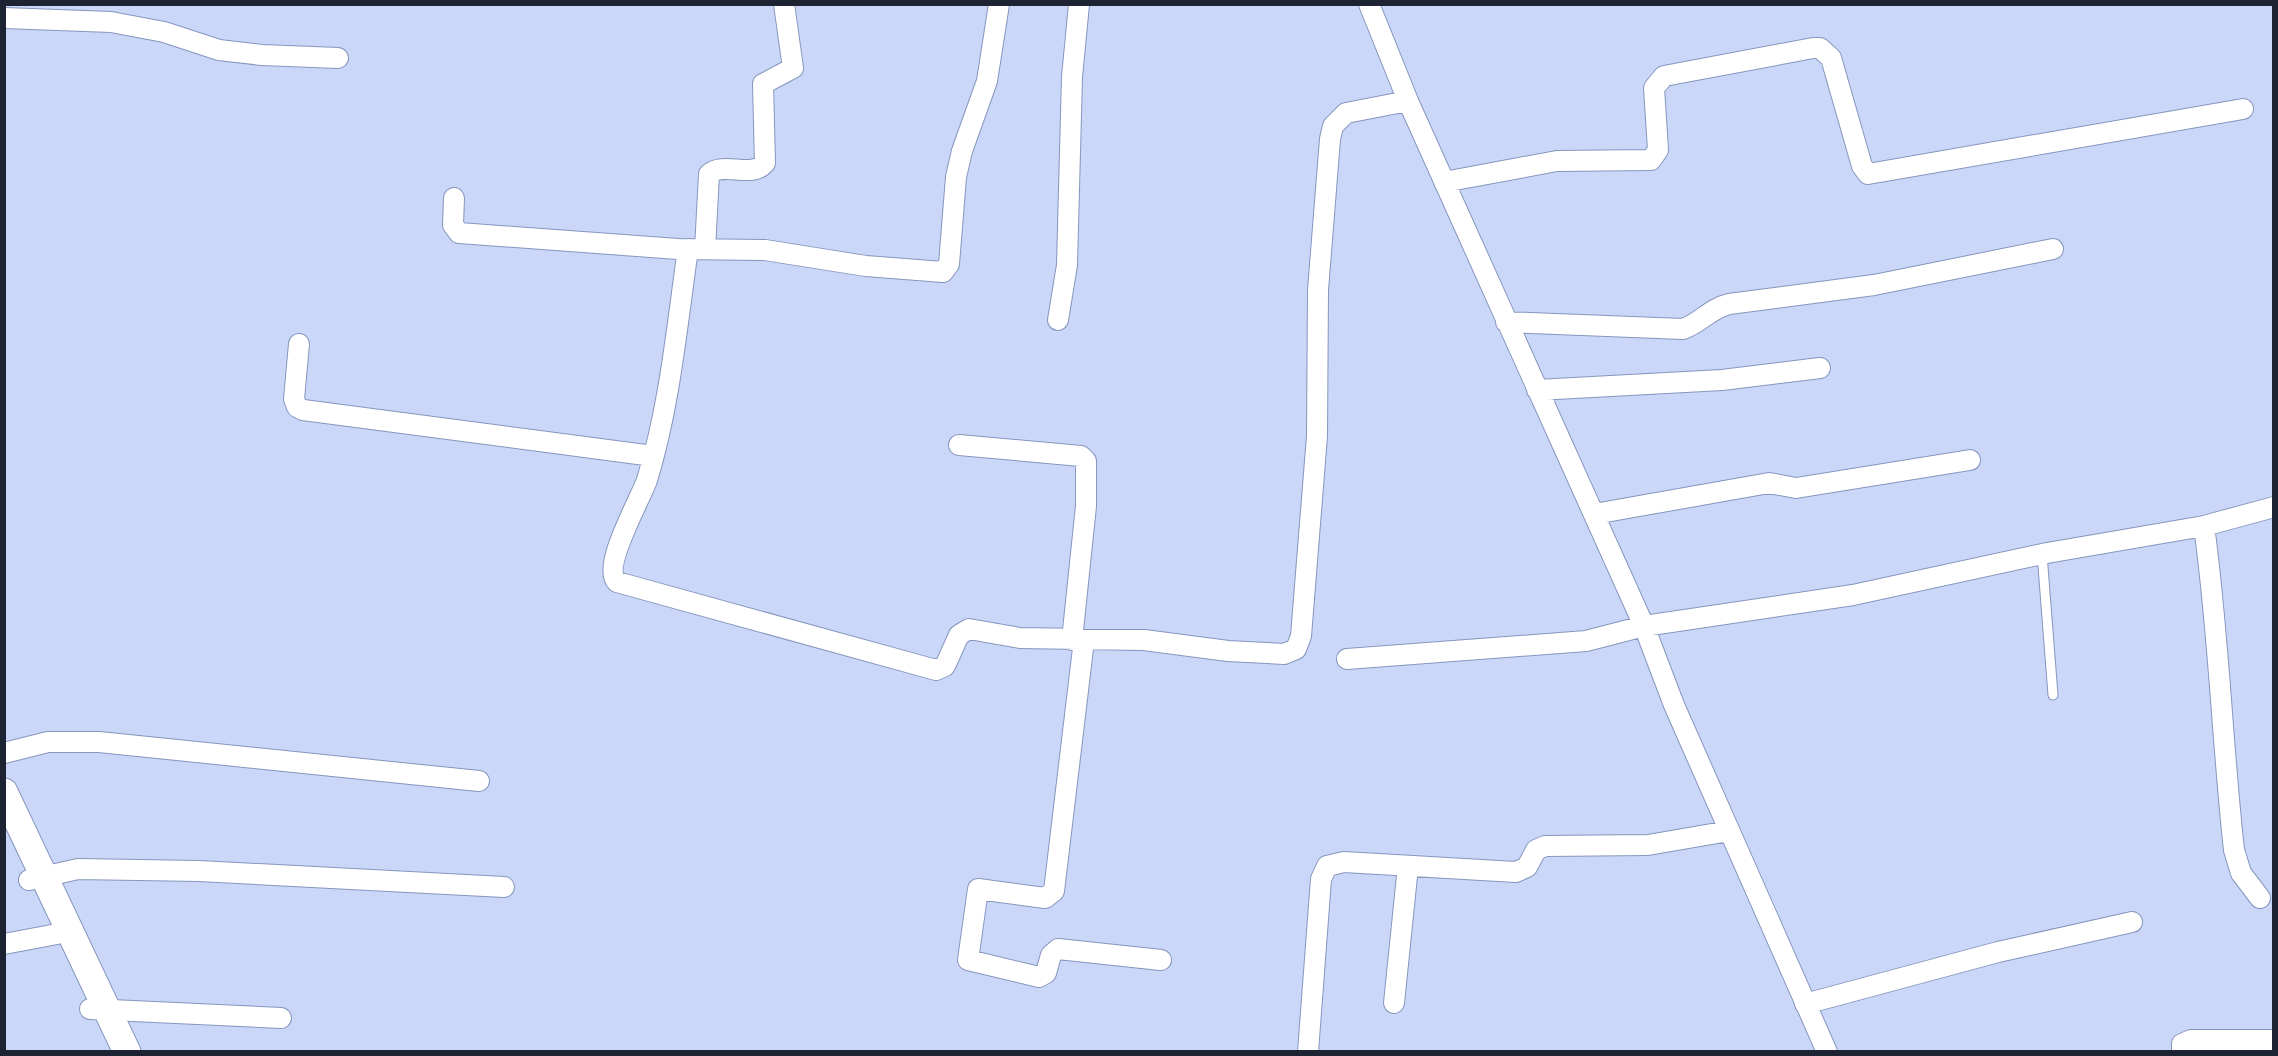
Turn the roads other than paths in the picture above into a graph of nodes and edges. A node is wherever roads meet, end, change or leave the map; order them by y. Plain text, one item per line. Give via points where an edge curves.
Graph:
1 (784, 4) edge
2 (999, 4) edge
3 (1079, 4) edge
4 (1369, 4) edge
5 (4, 18) edge
6 (338, 58) dead end
7 (1408, 101) junction
8 (2243, 109) dead end
9 (1444, 182) junction
10 (454, 198) dead end
11 (696, 249) junction
12 (2053, 249) dead end
13 (1058, 320) dead end
14 (1506, 322) junction
15 (299, 344) dead end
16 (1820, 368) dead end
17 (1537, 390) junction
18 (959, 445) dead end
19 (653, 456) junction
20 (1970, 460) dead end
21 (2274, 507) edge
22 (1594, 514) junction
23 (2204, 526) junction
24 (2042, 554) junction
25 (1644, 626) junction
26 (1078, 640) junction
27 (1347, 659) dead end
28 (2053, 695) dead end
29 (4, 753) edge
30 (479, 781) dead end
31 (4, 792) edge
32 (4, 828) edge
33 (1729, 831) junction
34 (1408, 866) junction
35 (37, 878) junction
36 (504, 886) dead end
37 (2260, 898) dead end
38 (2132, 922) dead end
39 (57, 934) junction
40 (4, 944) edge
41 (1161, 960) dead end
42 (1394, 1003) dead end
43 (1805, 1004) junction
44 (99, 1010) junction
45 (281, 1018) dead end
46 (2274, 1040) edge
47 (2234, 1046) edge
48 (110, 1052) edge
49 (127, 1052) edge
50 (1308, 1052) edge
51 (1827, 1052) edge
52 (2182, 1052) edge

1 - 11 street via 793,68 763,84 765,162 755,170 717,170 709,174
2 - 11 street via 987,81 956,177 947,269 937,273 899,270 765,250
3 - 13 street via 1072,77 1067,265
4 - 7 street
5 - 6 street via 111,22 164,32 219,50 262,56
7 - 9 street
7 - 26 street via 1346,113 1333,126 1330,139 1318,290 1317,436 1302,636 1296,649 1284,654 1144,640
8 - 9 street via 1868,174 1862,166 1831,58 1820,48 1813,48 1664,76 1654,88 1658,150 1651,160 1557,161
9 - 14 street
10 - 11 street via 453,225 459,233
11 - 19 street
12 - 14 street via 1874,285 1730,304 1715,308 1683,329
14 - 17 street
15 - 19 street via 294,399 303,410
16 - 17 street via 1722,380
17 - 22 street
18 - 26 street via 1081,456 1086,461
19 - 26 street via 641,495 627,520 612,572 621,584 936,670 945,666 958,634 965,629 1020,638
20 - 22 street via 1796,488 1768,483
21 - 23 street
22 - 25 street
23 - 24 street
23 - 37 street via 2214,601 2217,676 2234,850 2241,873
24 - 25 street via 1853,595
24 - 28 lane
25 - 27 street via 1571,643
25 - 33 street
26 - 41 street via 1054,891 1045,898 978,889 968,960 1038,976 1046,973 1051,955 1058,949
29 - 30 street via 48,742 99,742
31 - 35 street
32 - 35 street
33 - 34 street via 1648,845 1545,846 1536,850 1527,867 1516,872
33 - 43 street
34 - 42 street
34 - 50 street via 1335,862 1324,870
35 - 36 street via 78,869 199,871
35 - 39 street
35 - 44 street
38 - 43 street via 1998,952
39 - 40 street
39 - 44 street
43 - 51 street
44 - 45 street
44 - 48 street
44 - 49 street
46 - 47 street
47 - 52 street via 2186,1041

